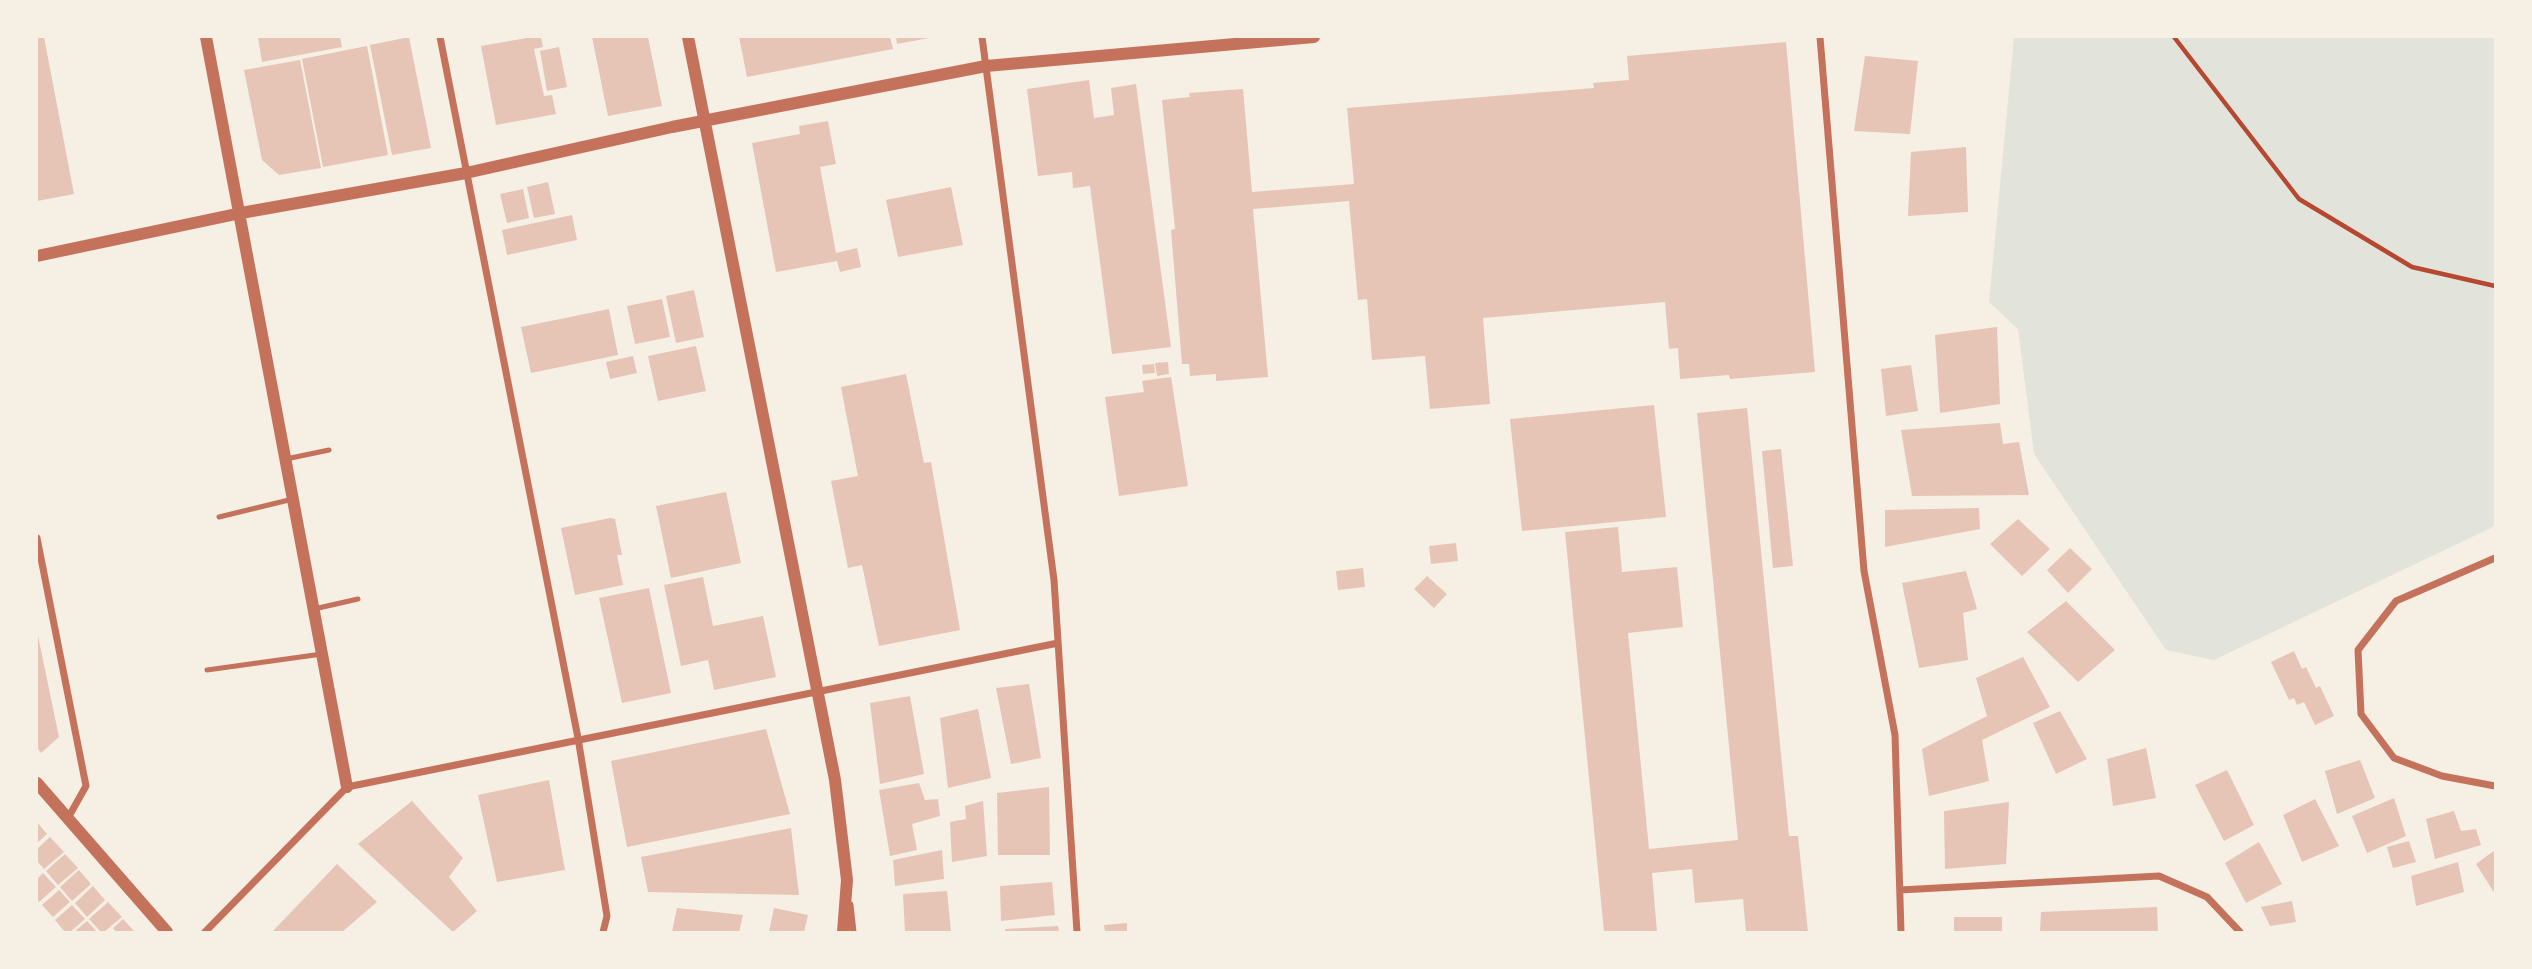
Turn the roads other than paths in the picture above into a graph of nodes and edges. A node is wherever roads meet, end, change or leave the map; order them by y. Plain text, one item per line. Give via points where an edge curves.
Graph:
1 (206, 37) edge
2 (440, 37) edge
3 (688, 37) edge
4 (982, 37) edge
5 (1314, 37) edge
6 (1820, 37) edge
7 (1256, 39) edge
8 (986, 66) junction
9 (704, 120) junction
10 (466, 173) junction
11 (241, 213) junction
12 (37, 256) edge
13 (330, 450) dead end
14 (286, 459) junction
15 (293, 499) junction
16 (219, 517) dead end
17 (37, 538) edge
18 (2495, 558) edge
19 (358, 599) dead end
20 (314, 608) junction
21 (1058, 643) junction
22 (322, 654) junction
23 (207, 670) dead end
24 (817, 691) junction
25 (578, 738) junction
26 (37, 783) edge
27 (2495, 786) edge
28 (347, 787) junction
29 (68, 818) junction
30 (847, 880) junction
31 (1900, 890) junction
32 (167, 932) edge
33 (205, 932) edge
34 (603, 932) edge
35 (843, 932) edge
36 (853, 932) edge
37 (1077, 932) edge
38 (1901, 932) edge
39 (2240, 932) edge

1 - 11 street
2 - 10 street
3 - 9 street
4 - 8 street
5 - 7 street
6 - 31 street via 1864,571 1895,734
7 - 8 street
8 - 9 street
8 - 21 street via 1054,580
9 - 10 street
9 - 24 street
10 - 11 street
10 - 25 street
11 - 12 street
11 - 14 street
13 - 14 lane
14 - 15 street
15 - 16 lane
15 - 20 street
17 - 29 street via 86,786
18 - 27 street via 2396,601 2358,650 2361,714 2394,758 2442,776
19 - 20 lane
20 - 22 street
21 - 24 street
21 - 37 street
22 - 23 lane
22 - 28 street
24 - 25 street
24 - 30 street via 835,780
25 - 28 street
25 - 34 street via 607,916
26 - 29 street
28 - 33 street
29 - 32 street
30 - 35 street
30 - 36 street
31 - 38 street
31 - 39 street via 2159,876 2207,897

